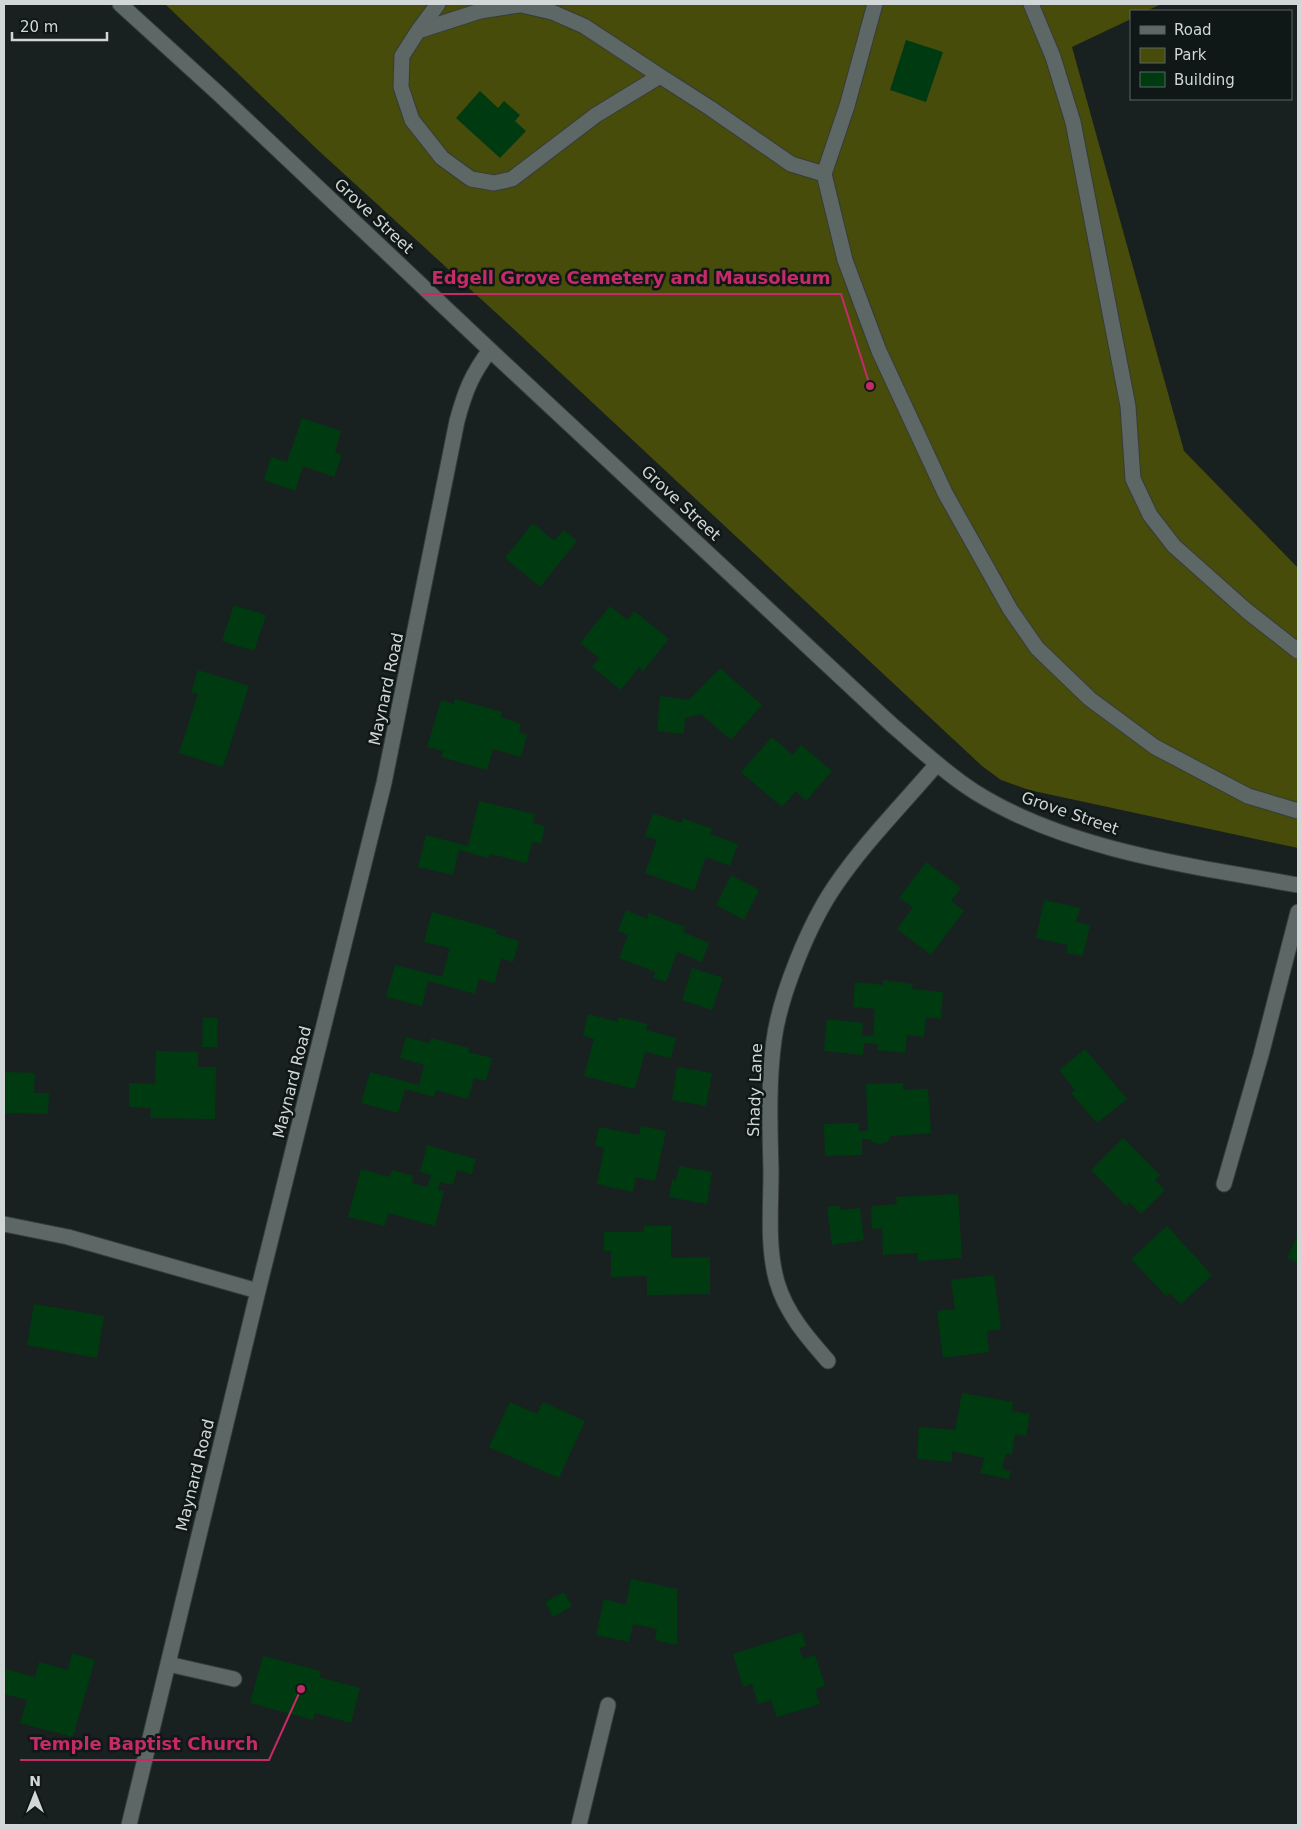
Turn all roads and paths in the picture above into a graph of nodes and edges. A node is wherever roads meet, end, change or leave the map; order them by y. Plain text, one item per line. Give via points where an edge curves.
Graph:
1 (120, 4) edge
2 (438, 4) edge
3 (875, 4) edge
4 (1031, 4) edge
5 (518, 5) edge
6 (418, 31) junction
7 (660, 76) junction
8 (824, 174) junction
9 (490, 350) junction
10 (1298, 651) edge
11 (937, 764) junction
12 (1298, 812) edge
13 (1298, 885) edge
14 (1298, 912) edge
15 (1224, 1184) dead end
16 (4, 1224) edge
17 (258, 1291) junction
18 (828, 1361) dead end
19 (168, 1664) junction
20 (234, 1679) dead end
21 (608, 1705) dead end
22 (129, 1825) edge
23 (579, 1825) edge

1 - 9 street, Grove Street
2 - 6 street
3 - 8 street
4 - 10 street via 1053,57 1073,122 1128,406 1133,479 1150,515 1174,546
5 - 6 street via 480,11
5 - 7 street via 552,12 584,26
6 - 7 street via 402,56 401,87 412,120 442,158 472,180 494,183 512,180 596,116
7 - 8 street via 790,164
8 - 12 street via 845,260 879,351 945,493 1010,609 1037,648 1090,699 1156,747 1248,796
9 - 11 street, Grove Street
9 - 17 street, Maynard Road via 476,369 457,421 384,783
11 - 13 street, Grove Street via 974,792 1006,809 1082,839 1156,858
11 - 18 street, Shady Lane via 834,887 798,958 774,1038 770,1081 772,1252 777,1282 804,1334
14 - 15 street
16 - 17 street via 68,1237
17 - 19 street, Maynard Road
19 - 20 street
19 - 22 street, Maynard Road
21 - 23 street

